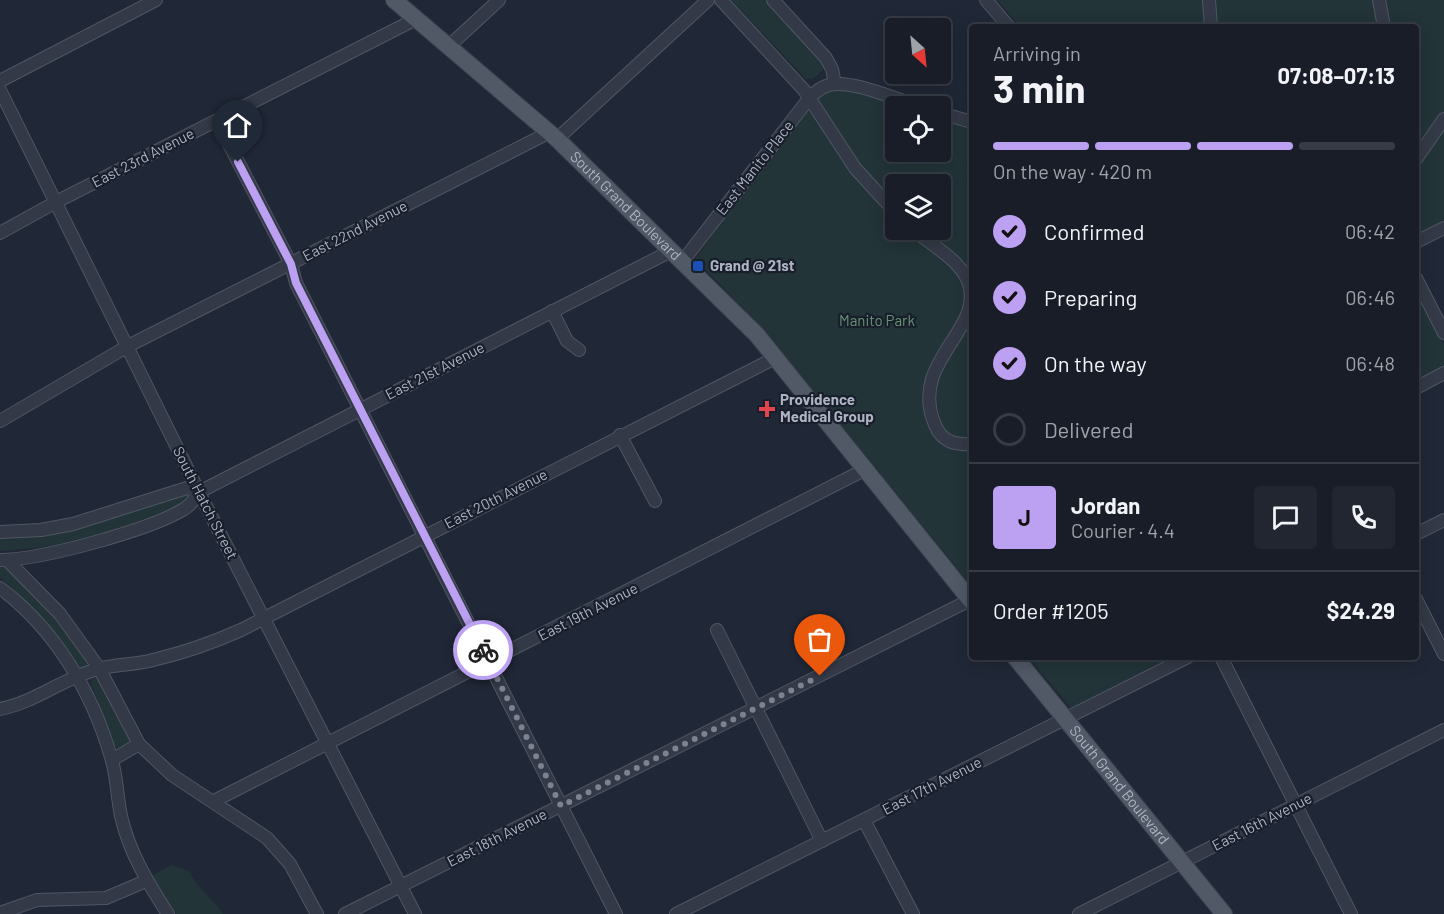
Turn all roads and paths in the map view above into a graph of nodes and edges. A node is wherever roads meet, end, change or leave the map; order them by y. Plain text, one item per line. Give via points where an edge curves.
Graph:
1 (156, 0) edge
2 (394, 0) edge
3 (499, 0) edge
4 (708, 0) edge
5 (721, 0) edge
6 (773, 0) edge
7 (986, 0) edge
8 (1209, 0) edge
9 (1379, 0) edge
10 (416, 19) junction
11 (1006, 24) edge
12 (1211, 24) edge
13 (1383, 24) edge
14 (448, 47) junction
15 (0, 81) edge
16 (835, 84) junction
17 (0, 90) edge
18 (886, 96) edge
19 (810, 98) junction
20 (951, 116) edge
21 (1444, 119) edge
22 (217, 120) junction
23 (969, 122) edge
24 (554, 136) junction
25 (1419, 155) edge
26 (885, 201) edge
27 (56, 202) junction
28 (1444, 228) edge
29 (0, 233) edge
30 (926, 240) edge
31 (1419, 240) edge
32 (677, 256) junction
33 (291, 264) junction
34 (1419, 284) edge
35 (969, 285) edge
36 (969, 285) edge
37 (552, 311) junction
38 (1444, 333) edge
39 (128, 346) junction
40 (579, 350) dead end
41 (777, 357) junction
42 (1444, 373) edge
43 (1419, 386) edge
44 (361, 409) junction
45 (0, 421) edge
46 (620, 435) junction
47 (969, 444) edge
48 (866, 469) junction
49 (199, 492) junction
50 (655, 501) dead end
51 (1444, 520) edge
52 (0, 532) edge
53 (1419, 532) edge
54 (425, 536) junction
55 (3, 560) edge
56 (0, 588) edge
57 (969, 598) edge
58 (969, 602) edge
59 (1419, 605) edge
60 (263, 618) junction
61 (717, 630) dead end
62 (1444, 654) edge
63 (1017, 660) edge
64 (1182, 660) edge
65 (1222, 660) edge
66 (489, 663) junction
67 (99, 668) junction
68 (78, 677) junction
69 (756, 708) junction
70 (0, 709) edge
71 (1065, 719) junction
72 (1444, 730) edge
73 (328, 743) junction
74 (139, 744) junction
75 (112, 760) junction
76 (214, 801) junction
77 (561, 806) junction
78 (1295, 806) junction
79 (864, 820) junction
80 (822, 841) junction
81 (1182, 862) junction
82 (146, 881) junction
83 (401, 886) junction
84 (0, 913) edge
85 (168, 914) edge
86 (317, 914) edge
87 (345, 914) edge
88 (415, 914) edge
89 (616, 914) edge
90 (676, 914) edge
91 (913, 914) edge
92 (1079, 914) edge
93 (1224, 914) edge
94 (1351, 914) edge

1 - 15 street
2 - 10 main road, South Grand Boulevard
3 - 14 street
4 - 24 street, East 22nd Avenue
5 - 19 street
6 - 16 street via 826,58
7 - 11 street
8 - 12 street
9 - 13 street
10 - 14 main road, South Grand Boulevard
10 - 22 street, East 23rd Avenue
14 - 24 main road, South Grand Boulevard
16 - 18 street
16 - 19 street, East Manito Place
17 - 27 street, South Hatch Street
19 - 26 street via 860,174
19 - 32 street, East Manito Place
20 - 23 street
21 - 25 street
22 - 27 street, East 23rd Avenue
22 - 33 street
24 - 32 main road, South Grand Boulevard
24 - 33 street, East 22nd Avenue
27 - 29 street, East 23rd Avenue
27 - 39 street, South Hatch Street
28 - 31 street
30 - 35 street via 957,265
32 - 37 street, East 21st Avenue
32 - 41 main road, South Grand Boulevard
33 - 39 street, East 22nd Avenue
33 - 44 street via 296,283
34 - 38 street
36 - 47 street via 968,307 933,374 929,400 941,437
37 - 40 street via 567,341
37 - 44 street, East 21st Avenue
39 - 45 street, East 22nd Avenue
39 - 49 street, South Hatch Street
41 - 46 street, East 20th Avenue
41 - 48 main road, South Grand Boulevard
42 - 43 street
44 - 49 street, East 21st Avenue
44 - 54 street
46 - 50 street
46 - 54 street, East 20th Avenue
48 - 57 main road, South Grand Boulevard
48 - 66 street, East 19th Avenue
49 - 52 street via 187,488 73,524
49 - 55 street via 191,504 157,522 83,544
49 - 60 street, South Hatch Street
51 - 53 street
54 - 60 street, East 20th Avenue
54 - 66 street
55 - 67 street via 60,614
56 - 68 street via 50,638
58 - 69 street, East 18th Avenue
59 - 62 street
60 - 67 street, East 20th Avenue via 191,650 152,661
60 - 73 street, South Hatch Street
61 - 69 street
63 - 71 main road, South Grand Boulevard
64 - 71 street, East 17th Avenue
65 - 78 street
66 - 73 street, East 19th Avenue
66 - 77 street
67 - 68 street, East 20th Avenue
67 - 74 street
68 - 70 street, East 20th Avenue via 28,702
68 - 75 street via 91,700
69 - 77 street, East 18th Avenue
69 - 80 street
71 - 79 street, East 17th Avenue
71 - 81 main road, South Grand Boulevard
72 - 78 street, East 16th Avenue
73 - 76 street, East 19th Avenue
73 - 83 street, South Hatch Street
74 - 75 street
74 - 76 street via 172,775
75 - 82 street via 126,835
76 - 86 street via 267,838 290,864
77 - 83 street, East 18th Avenue
77 - 89 street
78 - 81 street, East 16th Avenue
78 - 94 street
79 - 80 street, East 17th Avenue
79 - 91 street
80 - 90 street, East 17th Avenue
81 - 92 street, East 16th Avenue
81 - 93 main road, South Grand Boulevard
82 - 84 street via 106,898 38,900
82 - 85 street
83 - 87 street, East 18th Avenue
83 - 88 street, South Hatch Street

